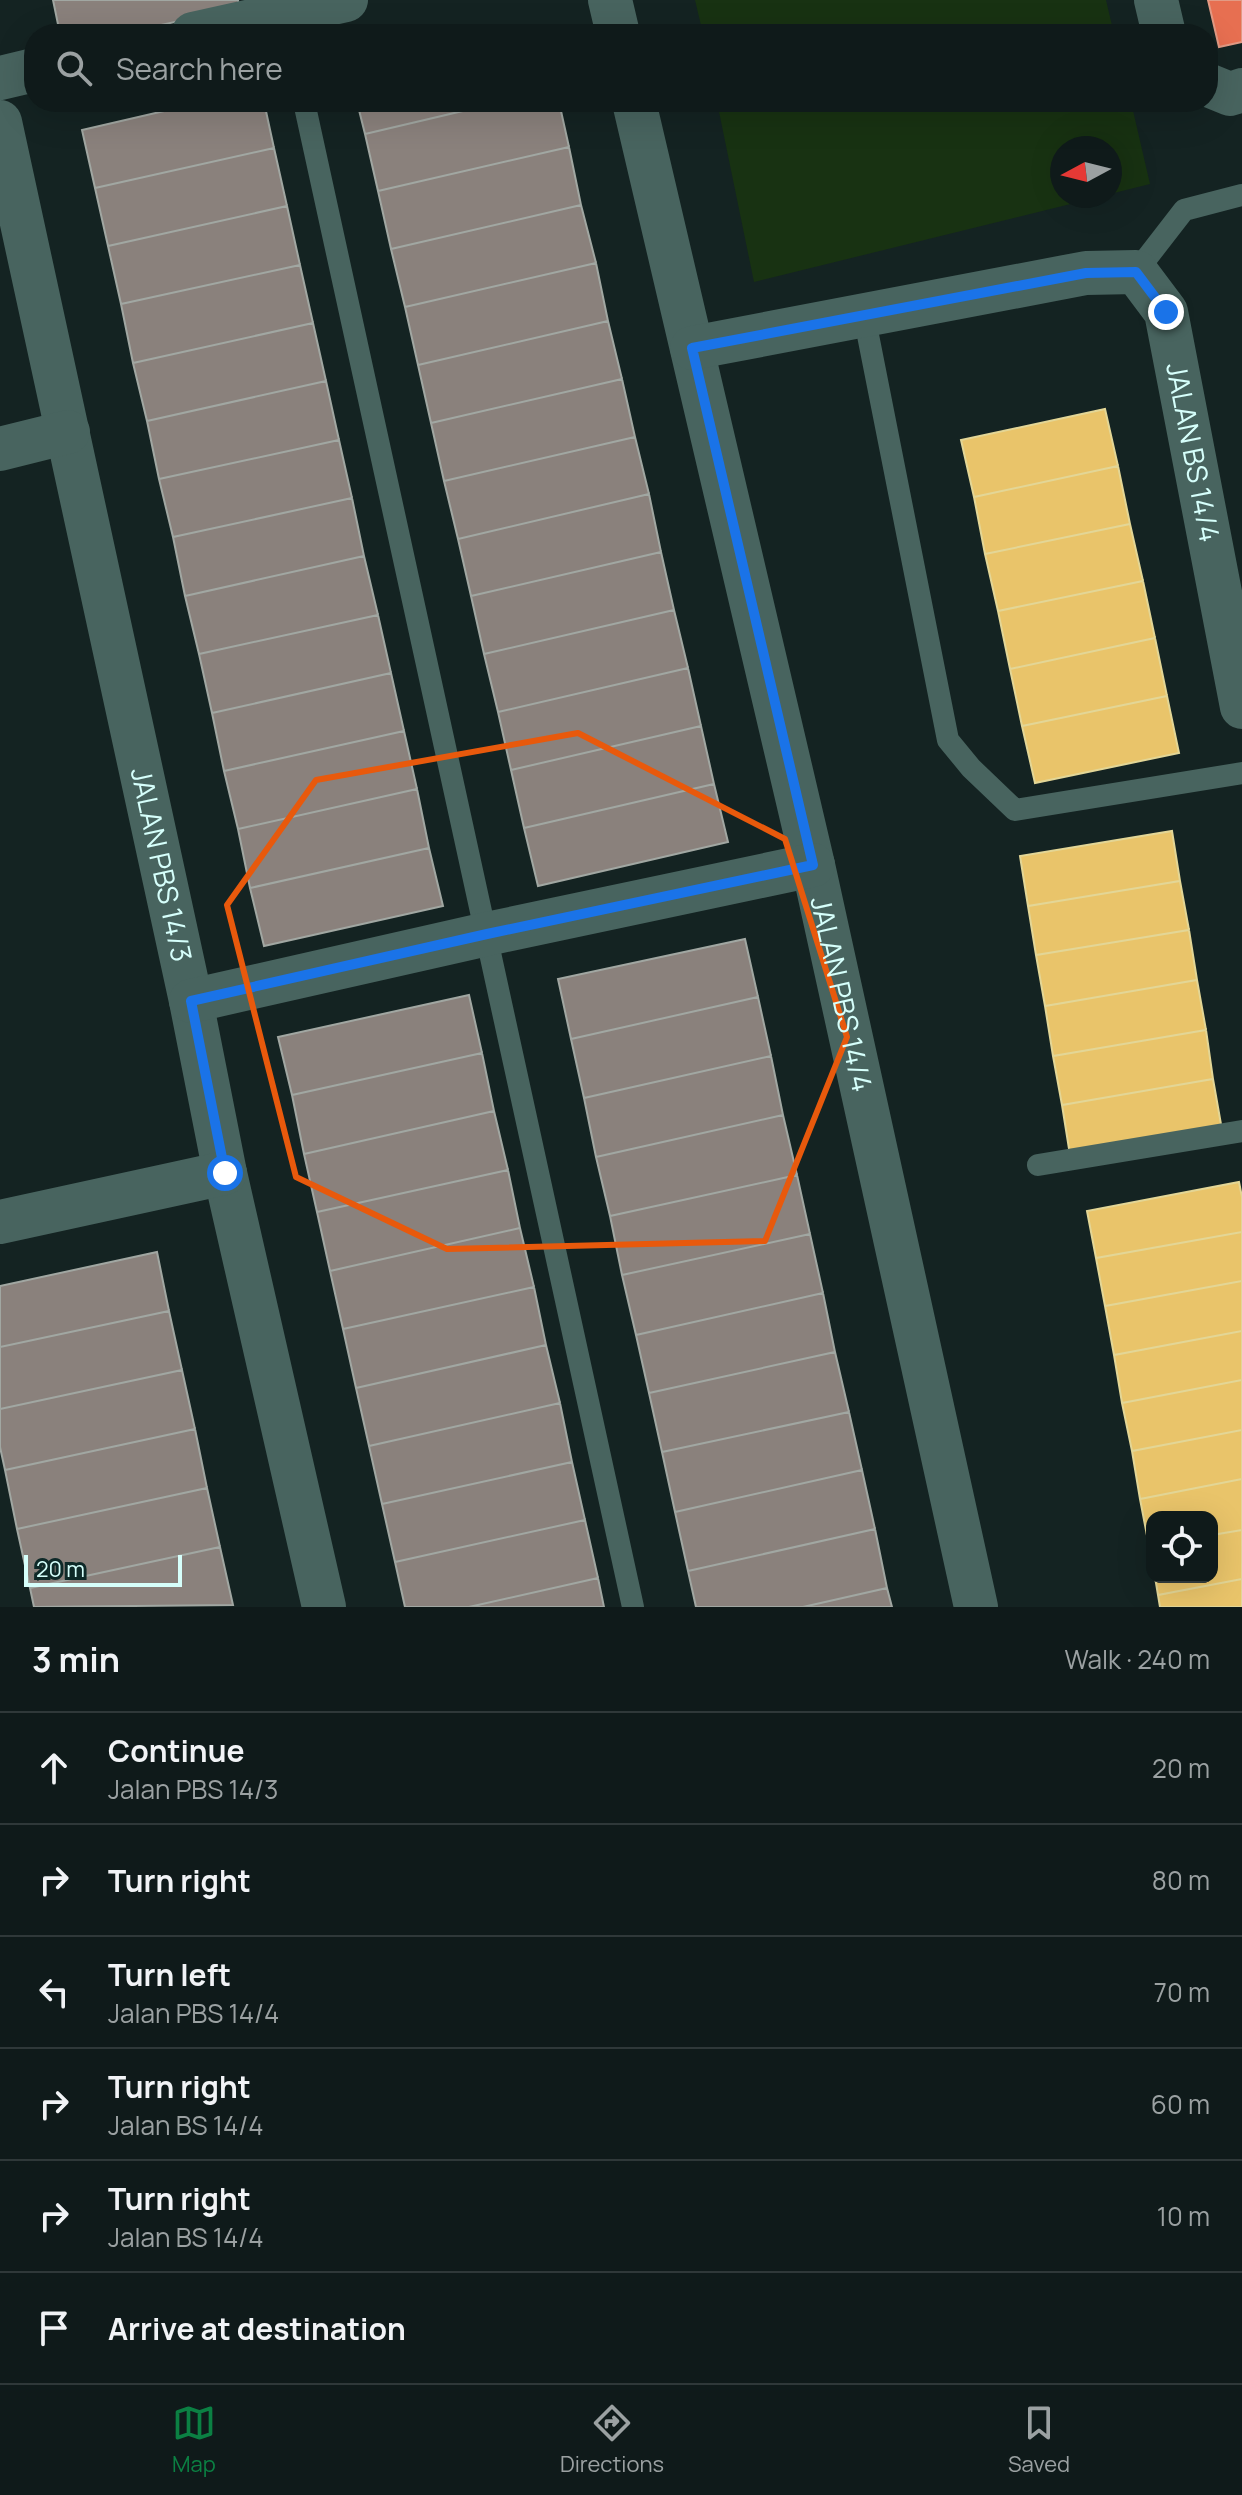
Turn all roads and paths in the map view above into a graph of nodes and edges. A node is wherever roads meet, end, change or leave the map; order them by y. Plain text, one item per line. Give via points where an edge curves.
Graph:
1 (346, 0) edge
2 (610, 0) edge
3 (1156, 0) edge
4 (285, 16) edge
5 (244, 24) edge
6 (616, 24) edge
7 (1162, 24) edge
8 (24, 72) edge
9 (0, 78) edge
10 (1218, 89) edge
11 (1242, 90) edge
12 (306, 112) edge
13 (636, 112) edge
14 (0, 122) edge
15 (1242, 195) edge
16 (1136, 272) junction
17 (864, 315) junction
18 (692, 348) junction
19 (68, 432) junction
20 (0, 449) edge
21 (1242, 707) edge
22 (1242, 773) edge
23 (813, 865) junction
24 (487, 934) junction
25 (191, 1001) junction
26 (1242, 1131) edge
27 (1038, 1165) dead end
28 (225, 1173) junction
29 (0, 1222) edge
30 (324, 1607) edge
31 (633, 1607) edge
32 (976, 1607) edge

1 - 4 street
2 - 6 street
3 - 7 street
4 - 5 street
8 - 9 street
10 - 11 street via 1230,94
12 - 24 lane
13 - 18 street, JALAN PBS 14/4
14 - 19 street, JALAN PBS 14/3
15 - 16 lane via 1184,210
16 - 17 street via 1086,273
16 - 21 street, JALAN BS 14/4 via 1166,312
17 - 18 street
17 - 22 lane via 948,740 971,768 1015,810
18 - 23 street, JALAN PBS 14/4
19 - 20 street
19 - 25 street, JALAN PBS 14/3
23 - 24 street
23 - 32 street, JALAN PBS 14/4
24 - 25 street
24 - 31 lane
25 - 28 street, JALAN PBS 14/3
26 - 27 lane
28 - 29 street
28 - 30 street, JALAN PBS 14/3

